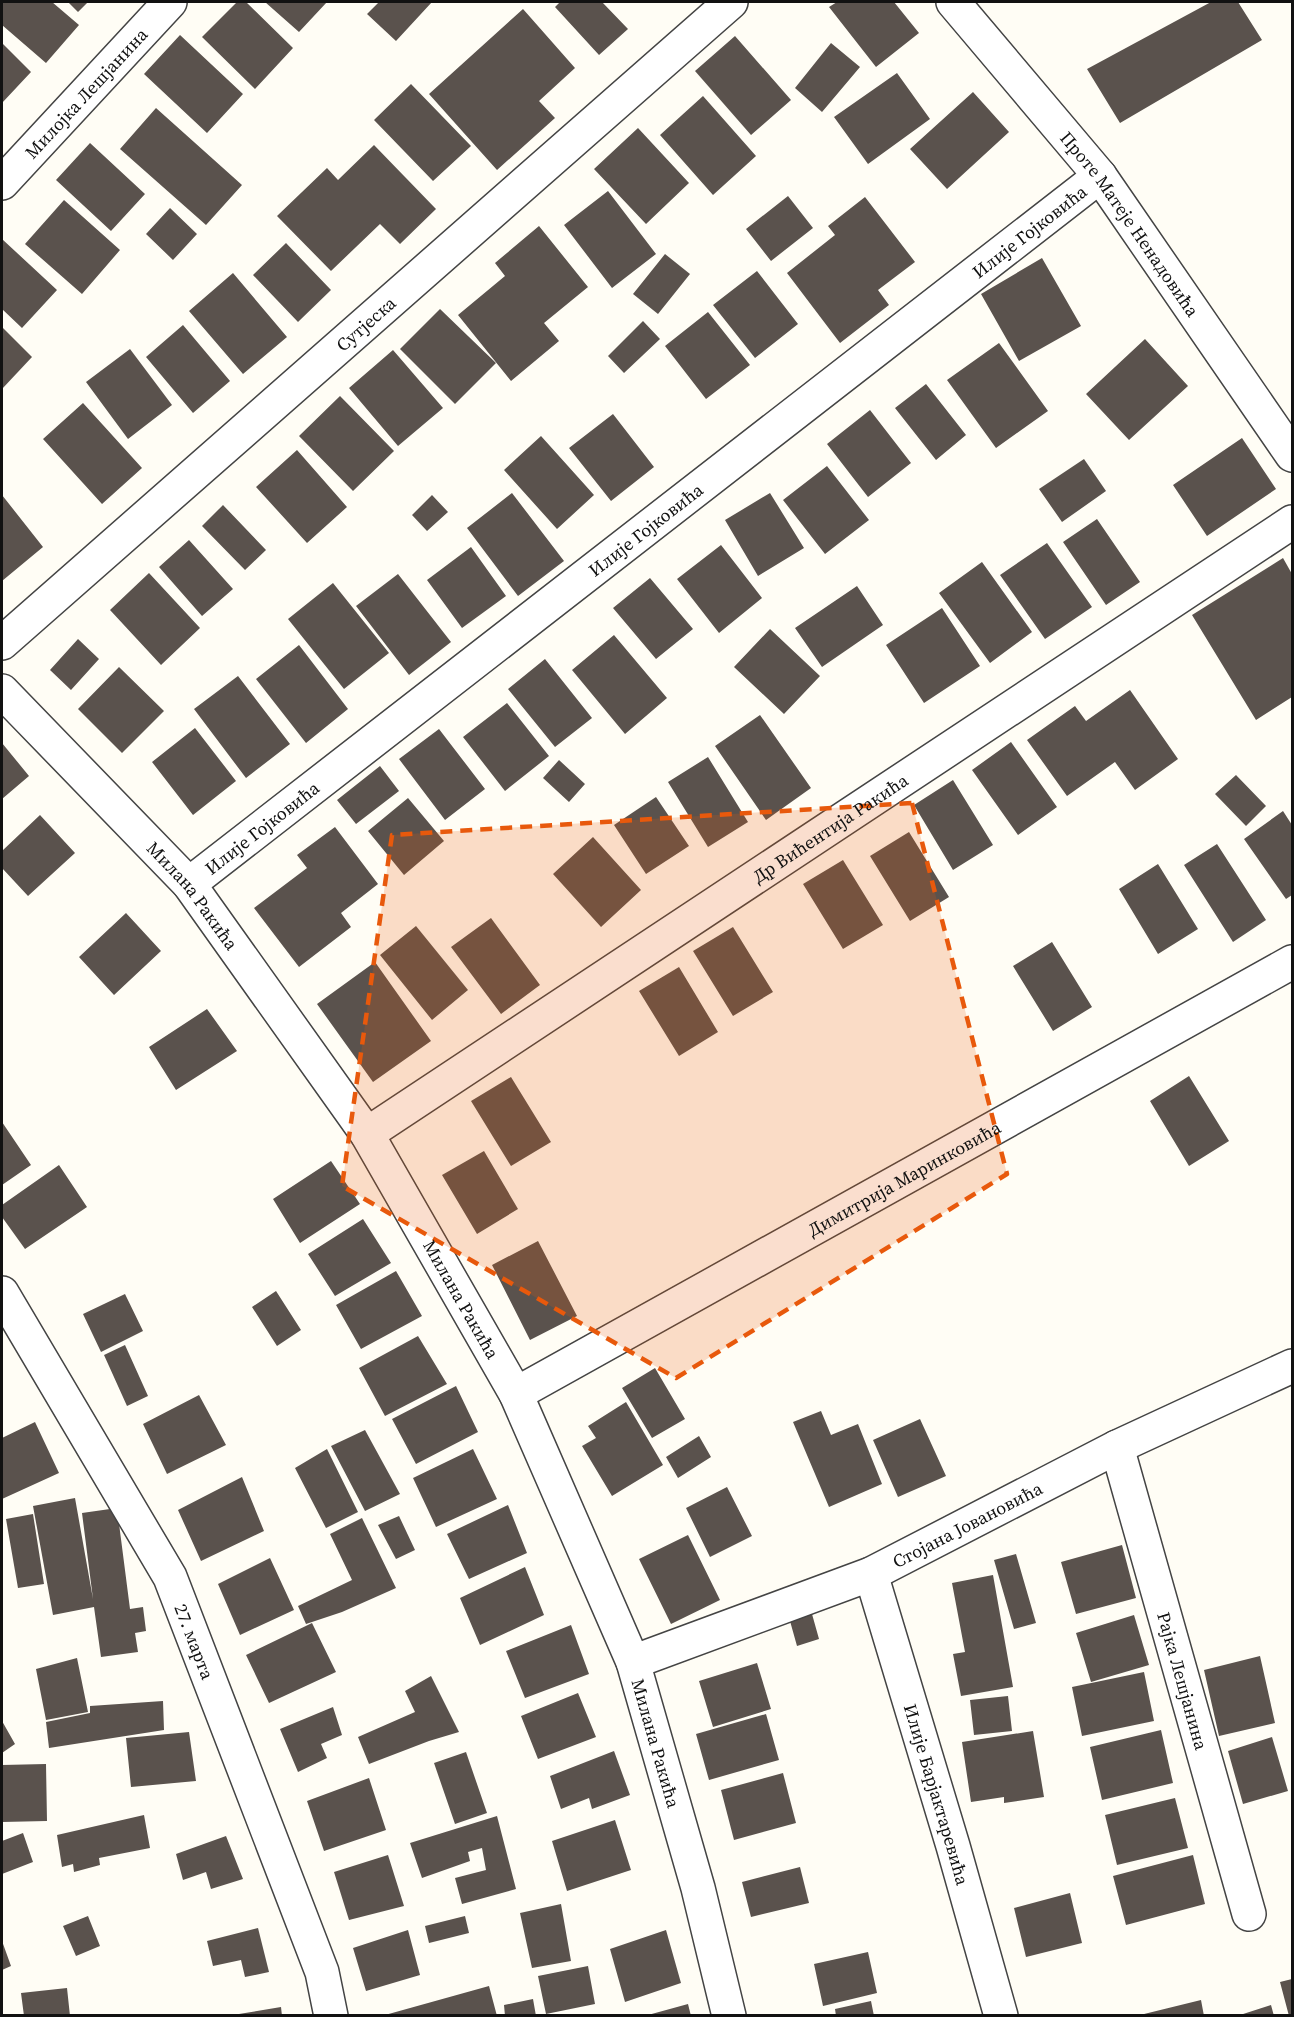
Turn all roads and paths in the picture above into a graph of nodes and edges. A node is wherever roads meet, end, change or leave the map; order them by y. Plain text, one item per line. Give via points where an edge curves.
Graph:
1 (170, 2) edge
2 (731, 2) edge
3 (953, 2) edge
4 (1100, 176) junction
5 (2, 183) edge
6 (1293, 455) edge
7 (1293, 522) edge
8 (2, 644) edge
9 (2, 691) edge
10 (189, 884) junction
11 (1293, 962) edge
12 (367, 1134) junction
13 (2, 1293) edge
14 (1293, 1366) edge
15 (516, 1394) junction
16 (1117, 1447) junction
17 (871, 1574) junction
18 (633, 1662) junction
19 (1249, 1914) dead end
20 (331, 2016) edge
21 (729, 2016) edge
22 (1001, 2016) edge

1 - 5 street, Милојка Лешјанина
2 - 8 street, Сутјеска
3 - 4 street, Проте Матеје Ненадовића
4 - 6 street, Проте Матеје Ненадовића
4 - 10 street, Илије Гојковића
7 - 12 street, Др Вићентија Ракића
9 - 10 street, Милана Ракића
10 - 12 street, Милана Ракића
11 - 15 street, Димитрија Маринковића
12 - 15 street, Милана Ракића
13 - 20 street, 27. марта via 170,1577 322,1972
14 - 16 street, Стојана Јовановића
15 - 18 street, Милана Ракића
16 - 17 street, Стојана Јовановића
16 - 19 street, Рајка Лешјанина
17 - 18 street, Стојана Јовановића
17 - 22 street, Илије Барјактаревића
18 - 21 street, Милана Ракића via 698,1887

